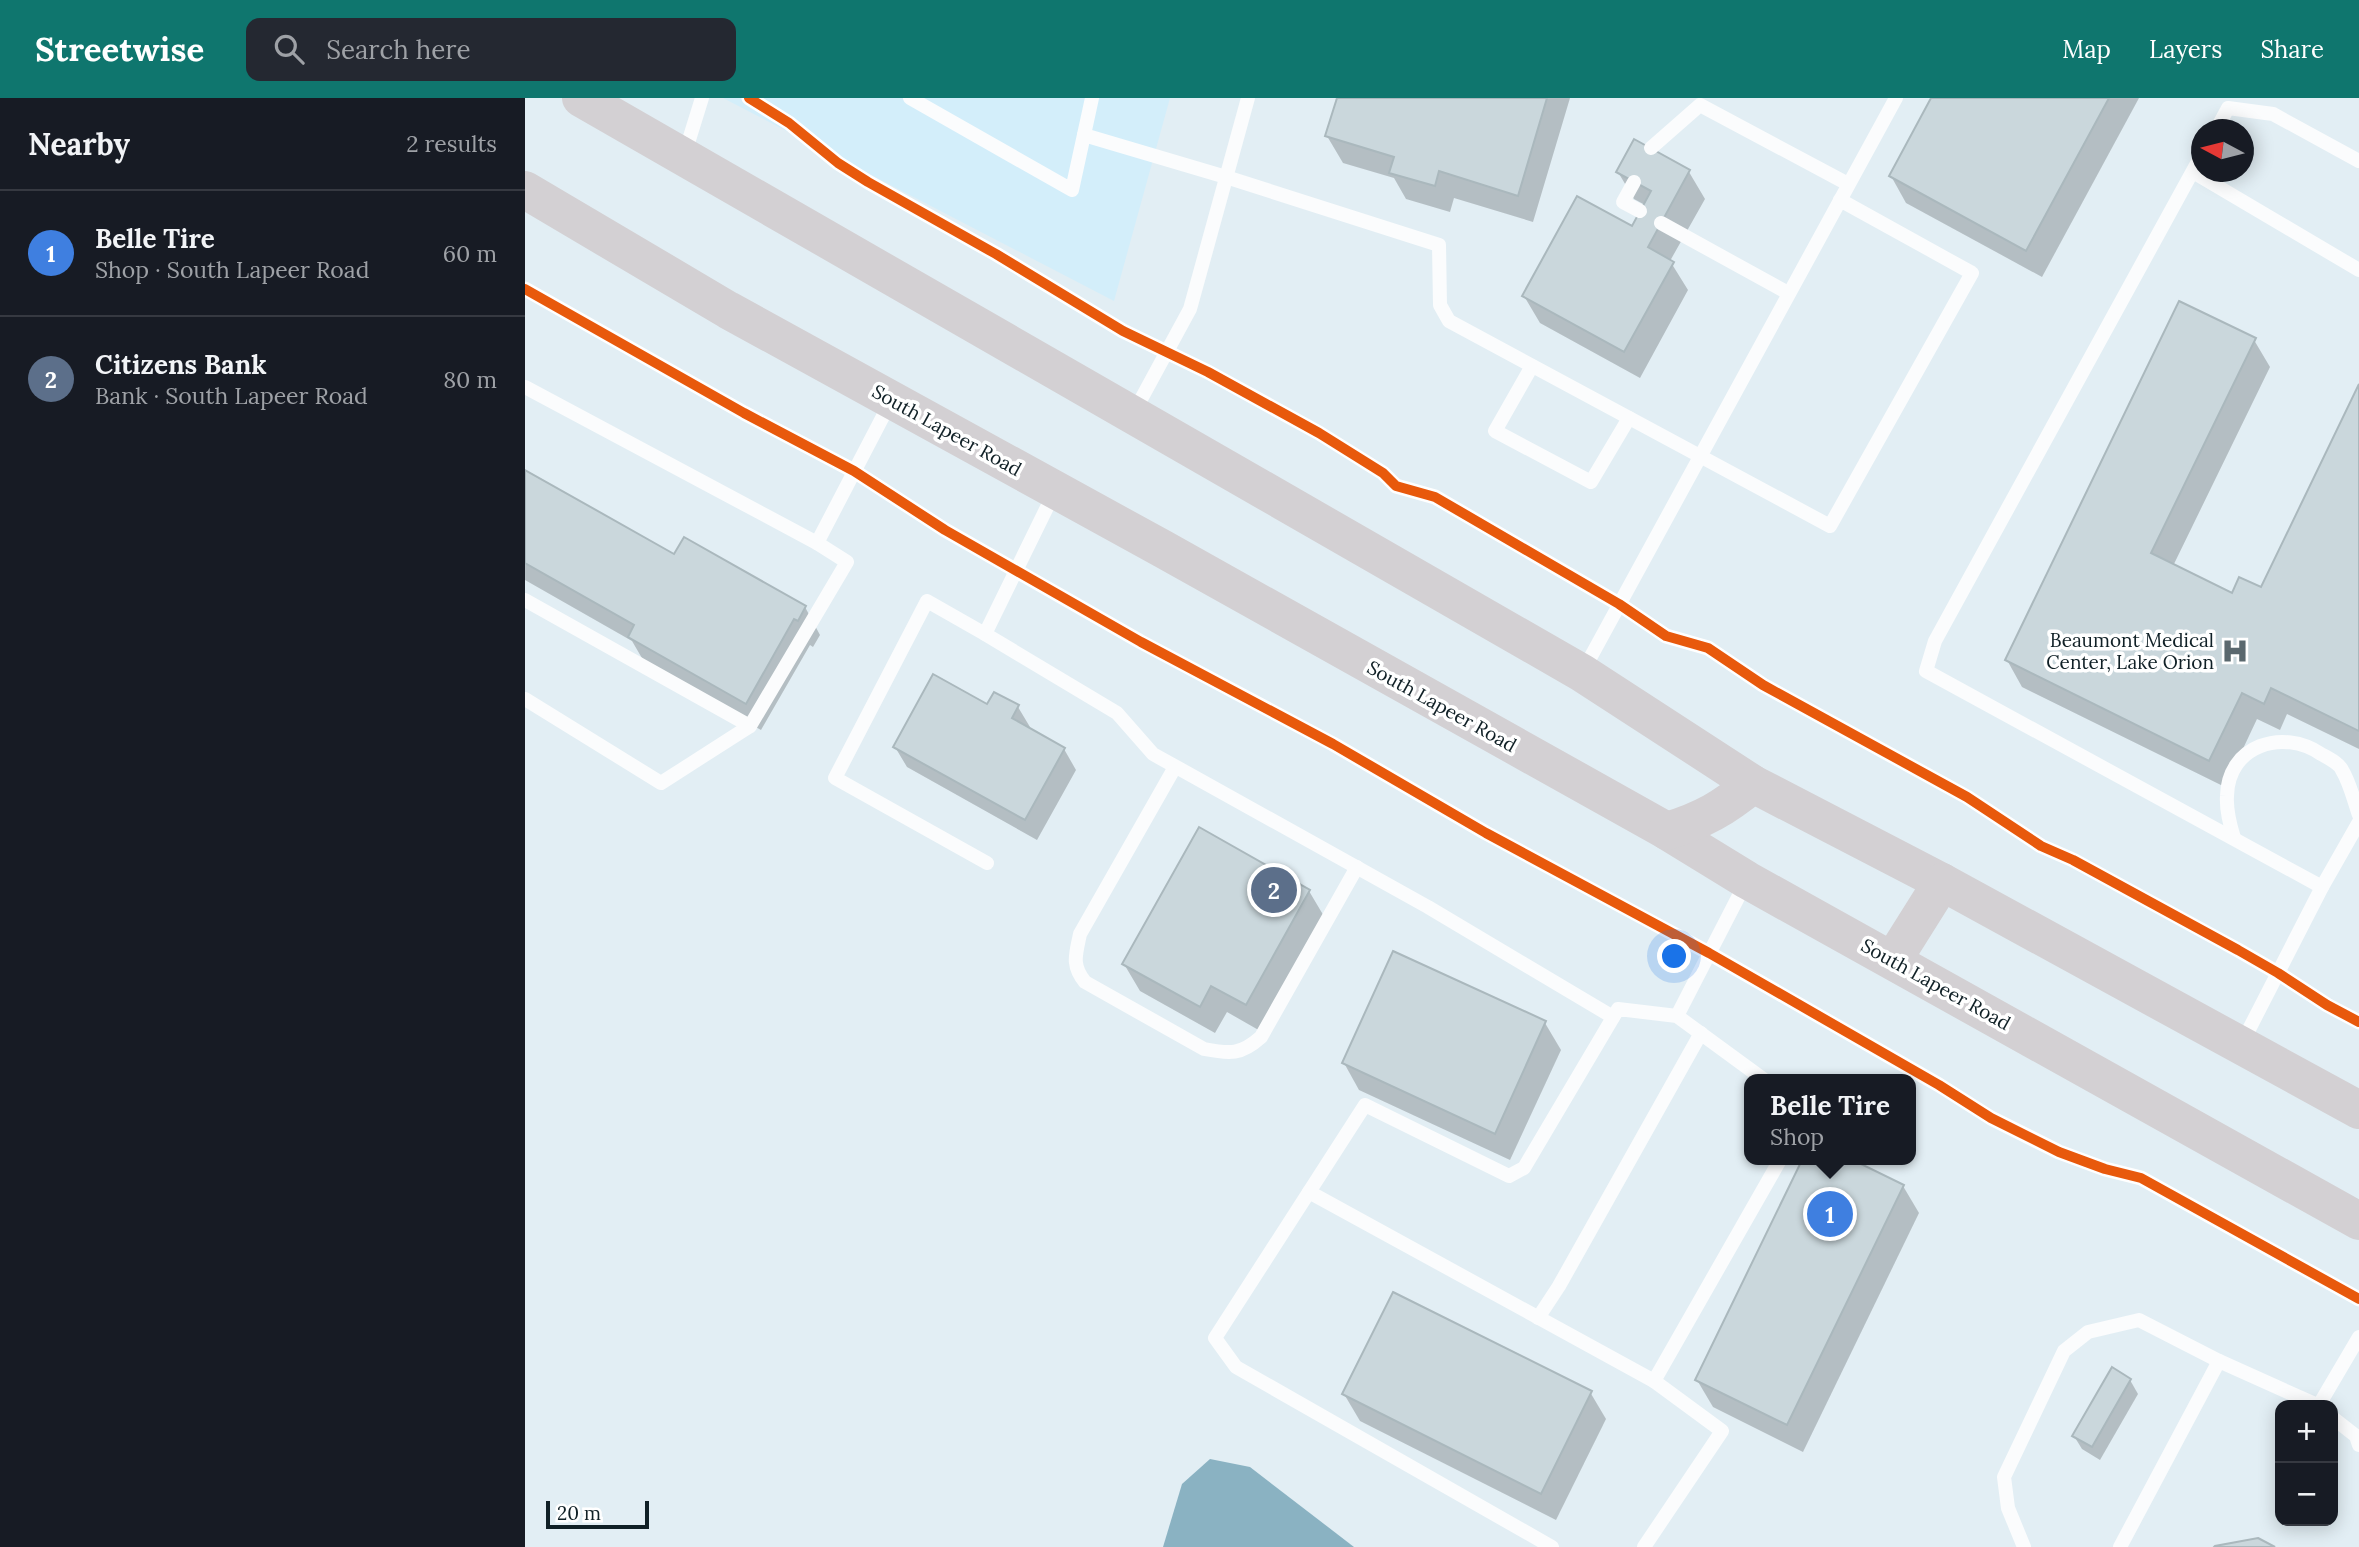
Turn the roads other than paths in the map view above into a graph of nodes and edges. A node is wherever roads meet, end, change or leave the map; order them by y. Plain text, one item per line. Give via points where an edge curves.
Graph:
1 (583, 98) edge
2 (702, 98) edge
3 (910, 98) edge
4 (1092, 98) edge
5 (1896, 98) edge
6 (1250, 99) edge
7 (2222, 119) edge
8 (1084, 135) junction
9 (1651, 148) dead end
10 (684, 157) junction
11 (2359, 161) edge
12 (2191, 176) edge
13 (1226, 177) junction
14 (1634, 181) dead end
15 (2210, 182) edge
16 (1848, 184) junction
17 (525, 190) edge
18 (1840, 200) junction
19 (1640, 211) dead end
20 (1661, 223) dead end
21 (2359, 270) edge
22 (1788, 293) junction
23 (1532, 366) junction
24 (525, 387) edge
25 (891, 400) junction
26 (1133, 415) junction
27 (1629, 418) junction
28 (1699, 456) junction
29 (1055, 490) junction
30 (817, 543) junction
31 (525, 600) edge
32 (985, 634) junction
33 (1582, 673) junction
34 (525, 699) edge
35 (750, 726) junction
36 (1175, 767) junction
37 (1753, 784) junction
38 (2359, 815) edge
39 (2359, 822) edge
40 (1667, 831) junction
41 (2234, 838) junction
42 (987, 863) dead end
43 (1357, 867) junction
44 (1747, 880) junction
45 (1942, 882) junction
46 (2322, 887) junction
47 (1893, 960) junction
48 (1677, 1016) junction
49 (1613, 1017) junction
50 (1701, 1034) junction
51 (2241, 1044) junction
52 (1756, 1074) edge
53 (2359, 1110) edge
54 (1777, 1165) edge
55 (1309, 1192) junction
56 (2359, 1221) edge
57 (1538, 1318) junction
58 (2359, 1337) edge
59 (2219, 1362) junction
60 (1654, 1381) junction
61 (2306, 1400) edge
62 (2321, 1400) edge
63 (2338, 1422) edge
64 (2359, 1444) edge
65 (1552, 1547) edge
66 (1644, 1547) edge
67 (2024, 1547) edge
68 (2120, 1547) edge

1 - 10 main road
2 - 10 lane
3 - 8 lane via 1072,190
4 - 8 lane
5 - 16 lane
6 - 13 lane
7 - 11 lane via 2228,108 2273,114
8 - 13 lane
9 - 16 lane via 1700,105
10 - 26 main road
12 - 41 lane via 1935,641 1926,671
13 - 23 lane via 1439,245 1440,305 1449,321
13 - 26 lane via 1190,309
14 - 19 lane via 1623,202
15 - 21 lane
16 - 18 lane
17 - 25 main road, South Lapeer Road
18 - 22 lane
18 - 28 lane via 1972,273 1830,526
20 - 22 lane
22 - 28 lane
23 - 27 lane
23 - 27 lane via 1495,431 1591,482
24 - 30 lane
25 - 29 main road, South Lapeer Road
25 - 30 lane
26 - 33 main road
27 - 28 lane
28 - 33 lane
29 - 32 lane
29 - 40 main road, South Lapeer Road
30 - 35 lane via 848,562
31 - 35 lane
32 - 36 lane via 1117,713 1153,754
32 - 42 lane via 927,601 835,778
33 - 37 main road
34 - 35 lane via 661,782
36 - 43 lane
36 - 43 lane via 1080,934 1076,971 1085,982 1204,1049 1223,1053 1247,1050 1261,1037
37 - 40 main road via 1726,807
37 - 45 main road
38 - 41 lane via 2341,768 2309,745 2274,741 2250,750 2235,766 2227,794
39 - 46 lane
40 - 44 main road, South Lapeer Road
41 - 46 lane
43 - 49 lane
44 - 47 main road, South Lapeer Road
44 - 48 lane
45 - 47 main road
45 - 51 main road
46 - 51 lane
47 - 56 main road, South Lapeer Road
48 - 49 lane via 1618,1009
48 - 50 lane
49 - 55 lane via 1524,1168 1509,1176 1365,1105
50 - 52 lane
50 - 57 lane
51 - 53 main road
54 - 60 lane
55 - 57 lane
55 - 65 lane via 1215,1338 1236,1367
57 - 60 lane
58 - 62 lane
59 - 61 lane
59 - 67 lane via 2139,1320 2088,1332 2064,1351 2004,1477 2008,1508
59 - 68 lane
60 - 66 lane via 1723,1431
63 - 64 lane

